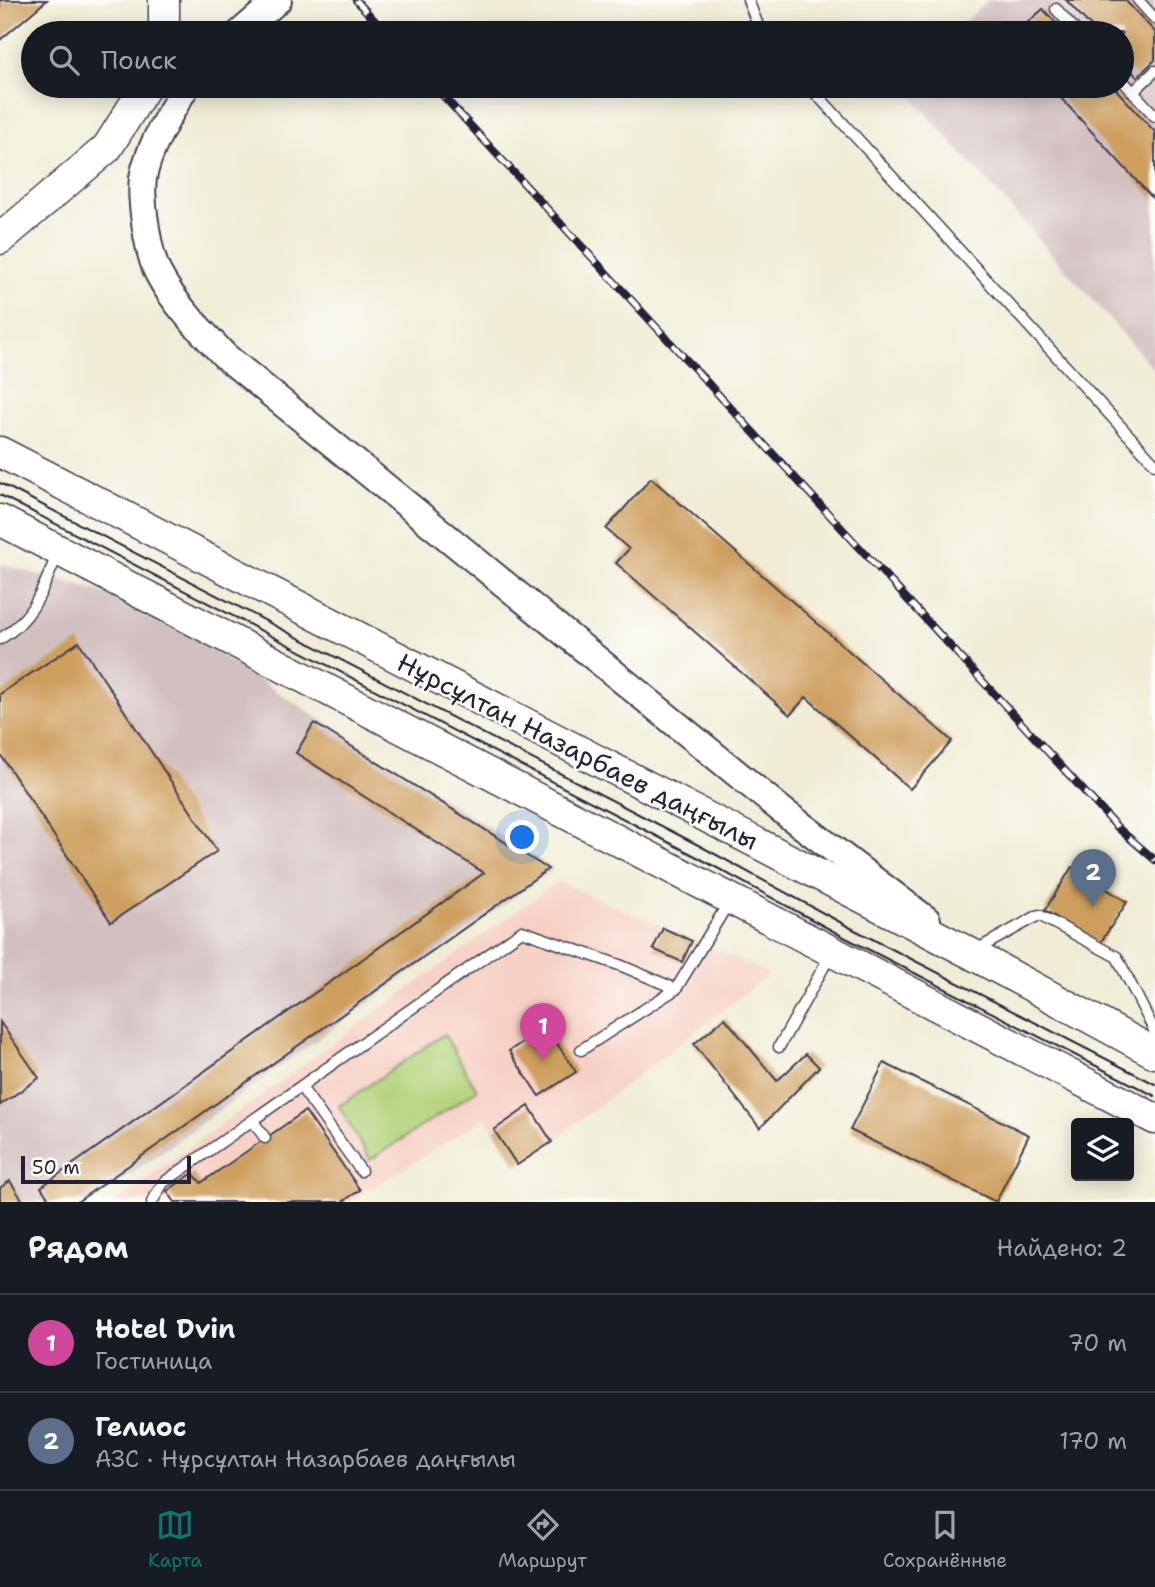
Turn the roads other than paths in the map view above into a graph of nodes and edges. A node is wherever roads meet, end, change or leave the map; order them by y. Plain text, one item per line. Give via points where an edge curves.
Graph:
1 (164, 0) edge
2 (748, 0) edge
3 (1138, 0) edge
4 (271, 6) edge
5 (1056, 9) dead end
6 (1155, 19) edge
7 (164, 21) edge
8 (254, 21) edge
9 (756, 21) edge
10 (1068, 21) edge
11 (1155, 71) edge
12 (1134, 91) edge
13 (1134, 93) edge
14 (138, 98) edge
15 (165, 98) edge
16 (179, 98) edge
17 (820, 98) edge
18 (1155, 116) edge
19 (107, 148) junction
20 (0, 239) edge
21 (0, 452) edge
22 (1155, 464) edge
23 (2, 522) edge
24 (59, 551) junction
25 (0, 639) edge
26 (732, 898) junction
27 (833, 950) junction
28 (970, 953) junction
29 (676, 989) junction
30 (1155, 1032) edge
31 (779, 1047) dead end
32 (581, 1050) dead end
33 (1155, 1053) edge
34 (302, 1087) junction
35 (1155, 1119) edge
36 (253, 1121) junction
37 (265, 1138) dead end
38 (362, 1171) dead end
39 (152, 1202) edge

1 - 7 main road
2 - 9 lane
3 - 6 lane
4 - 8 main road
5 - 10 lane
11 - 12 lane
13 - 18 lane
14 - 19 main road
15 - 19 main road
16 - 28 main road via 159,132 143,177 144,220 157,272 225,356 741,777
17 - 22 lane
19 - 20 main road
21 - 28 main road, Нұрсұлтан Назарбаев даңғылы
23 - 24 main road
24 - 25 lane via 26,620
24 - 26 main road
26 - 27 main road
26 - 29 lane
27 - 31 lane
27 - 35 main road
28 - 30 lane via 1039,915 1117,957
28 - 33 main road, Нұрсұлтан Назарбаев даңғылы
29 - 32 lane
29 - 34 lane via 522,931
34 - 36 lane
34 - 38 lane
36 - 37 lane
36 - 39 lane via 163,1183

